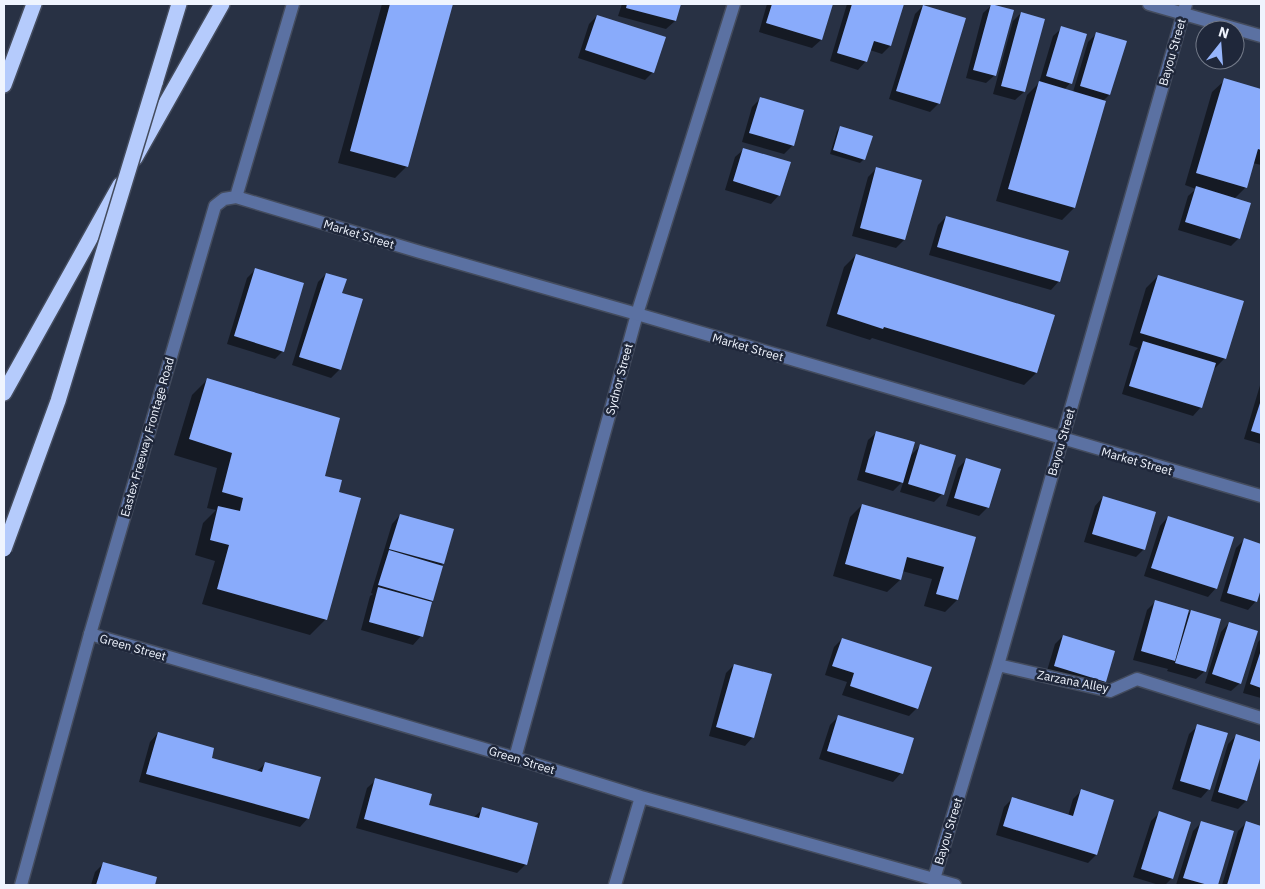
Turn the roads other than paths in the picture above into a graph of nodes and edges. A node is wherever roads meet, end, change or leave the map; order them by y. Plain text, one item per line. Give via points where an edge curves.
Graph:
1 (34, 4) edge
2 (180, 4) edge
3 (222, 4) edge
4 (293, 4) edge
5 (734, 4) edge
6 (1149, 4) edge
7 (1185, 9) edge
8 (1261, 36) edge
9 (4, 85) edge
10 (236, 197) junction
11 (637, 314) junction
12 (4, 393) edge
13 (1062, 439) junction
14 (1261, 496) edge
15 (4, 549) edge
16 (90, 634) junction
17 (998, 665) junction
18 (1261, 718) edge
19 (515, 758) junction
20 (641, 797) junction
21 (934, 879) junction
22 (21, 885) edge
23 (615, 885) edge
24 (955, 885) edge

1 - 9 highway
2 - 15 highway, bridge via 58,401
3 - 12 highway
4 - 10 street
5 - 11 street, Sydnor Street
6 - 7 street
7 - 8 street
7 - 13 street, Bayou Street
10 - 11 street, Market Street
10 - 16 street, Eastex Freeway Frontage Road via 224,199 215,206
11 - 13 street, Market Street
11 - 19 street, Sydnor Street
13 - 14 street, Market Street
13 - 17 street, Bayou Street
16 - 19 street, Green Street
16 - 22 street, Eastex Freeway Frontage Road
17 - 18 street, Zarzana Alley via 1110,691 1137,679
17 - 21 street, Bayou Street
19 - 20 street, Green Street
20 - 21 street, Green Street
20 - 23 street
21 - 24 street, Green Street

